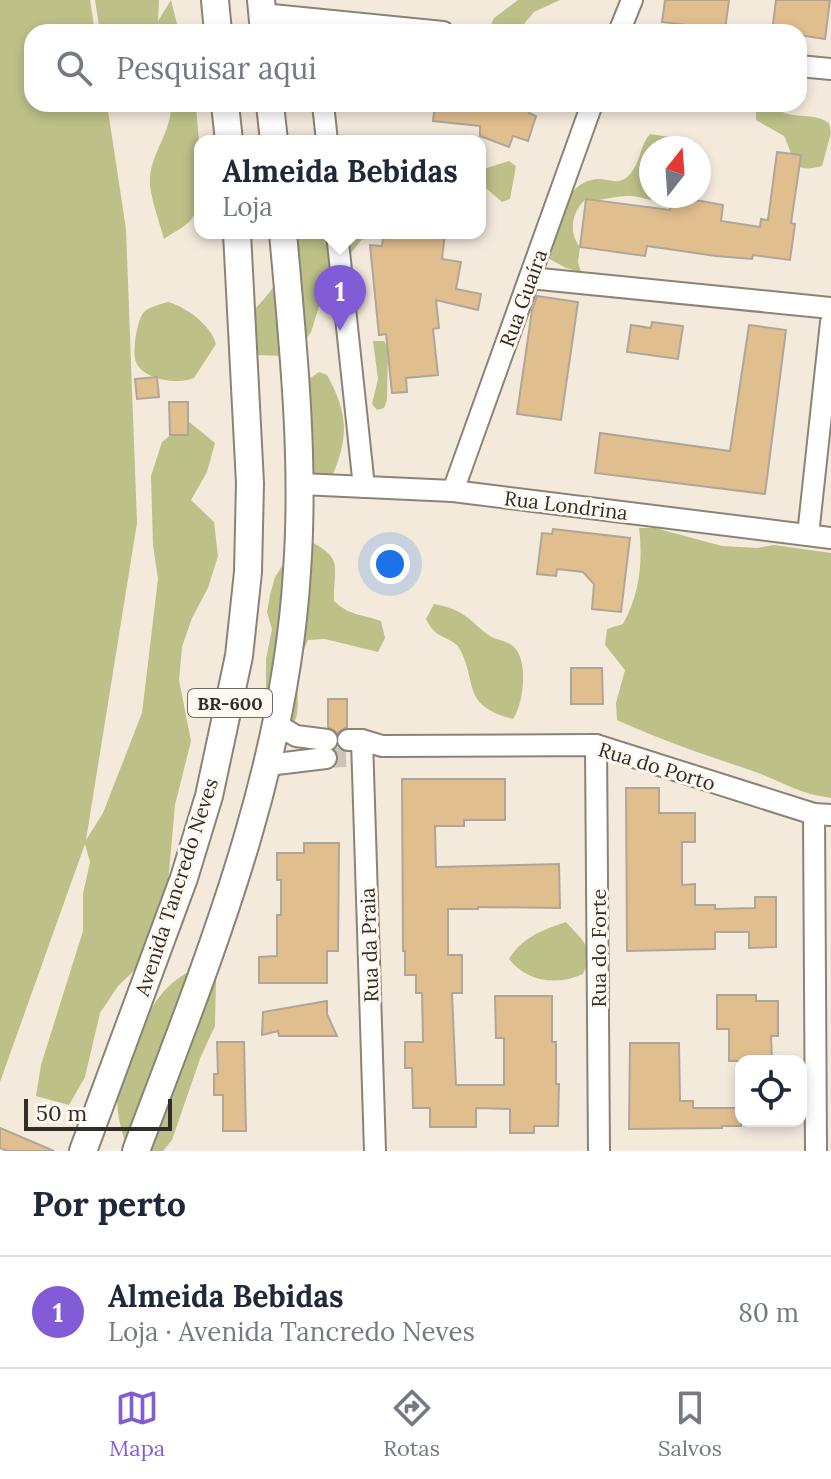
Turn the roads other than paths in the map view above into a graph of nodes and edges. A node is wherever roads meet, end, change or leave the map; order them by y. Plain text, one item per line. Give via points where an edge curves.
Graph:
1 (215, 0) edge
2 (632, 0) edge
3 (262, 15) edge
4 (217, 24) edge
5 (305, 24) edge
6 (622, 24) edge
7 (807, 67) edge
8 (831, 69) edge
9 (226, 112) edge
10 (271, 112) edge
11 (324, 112) edge
12 (589, 112) edge
13 (228, 135) edge
14 (273, 135) edge
15 (326, 135) edge
16 (237, 239) edge
17 (283, 239) edge
18 (338, 239) edge
19 (530, 278) junction
20 (831, 308) edge
21 (831, 322) edge
22 (301, 484) junction
23 (364, 487) junction
24 (453, 491) junction
25 (808, 535) junction
26 (831, 538) edge
27 (276, 724) junction
28 (596, 745) junction
29 (361, 748) joint
30 (268, 765) junction
31 (822, 815) edge
32 (83, 1151) edge
33 (136, 1151) edge
34 (375, 1151) edge
35 (599, 1151) edge
36 (816, 1151) edge

1 - 4 main road
2 - 6 street
3 - 5 street
7 - 8 street
9 - 13 main road
10 - 14 main road
11 - 15 street
12 - 19 street, Rua Guaíra
16 - 32 main road, Avenida Tancredo Neves / BR-600 via 250,483 239,656 209,796 184,878
17 - 22 main road, BR-600
18 - 23 street
19 - 20 street
19 - 24 street, Rua Guaíra
21 - 25 street
22 - 23 street, Rua Londrina
22 - 27 main road, BR-600 via 297,573
23 - 24 street, Rua Londrina
24 - 25 street, Rua Londrina
25 - 26 street, Rua Londrina
27 - 30 main road, BR-600
27 - 30 street via 327,749
28 - 29 street, Rua do Porto
28 - 31 street, Rua do Porto
28 - 35 street, Rua do Forte
29 - 34 street, Rua da Praia
30 - 33 main road, BR-600 via 230,899
31 - 36 street

